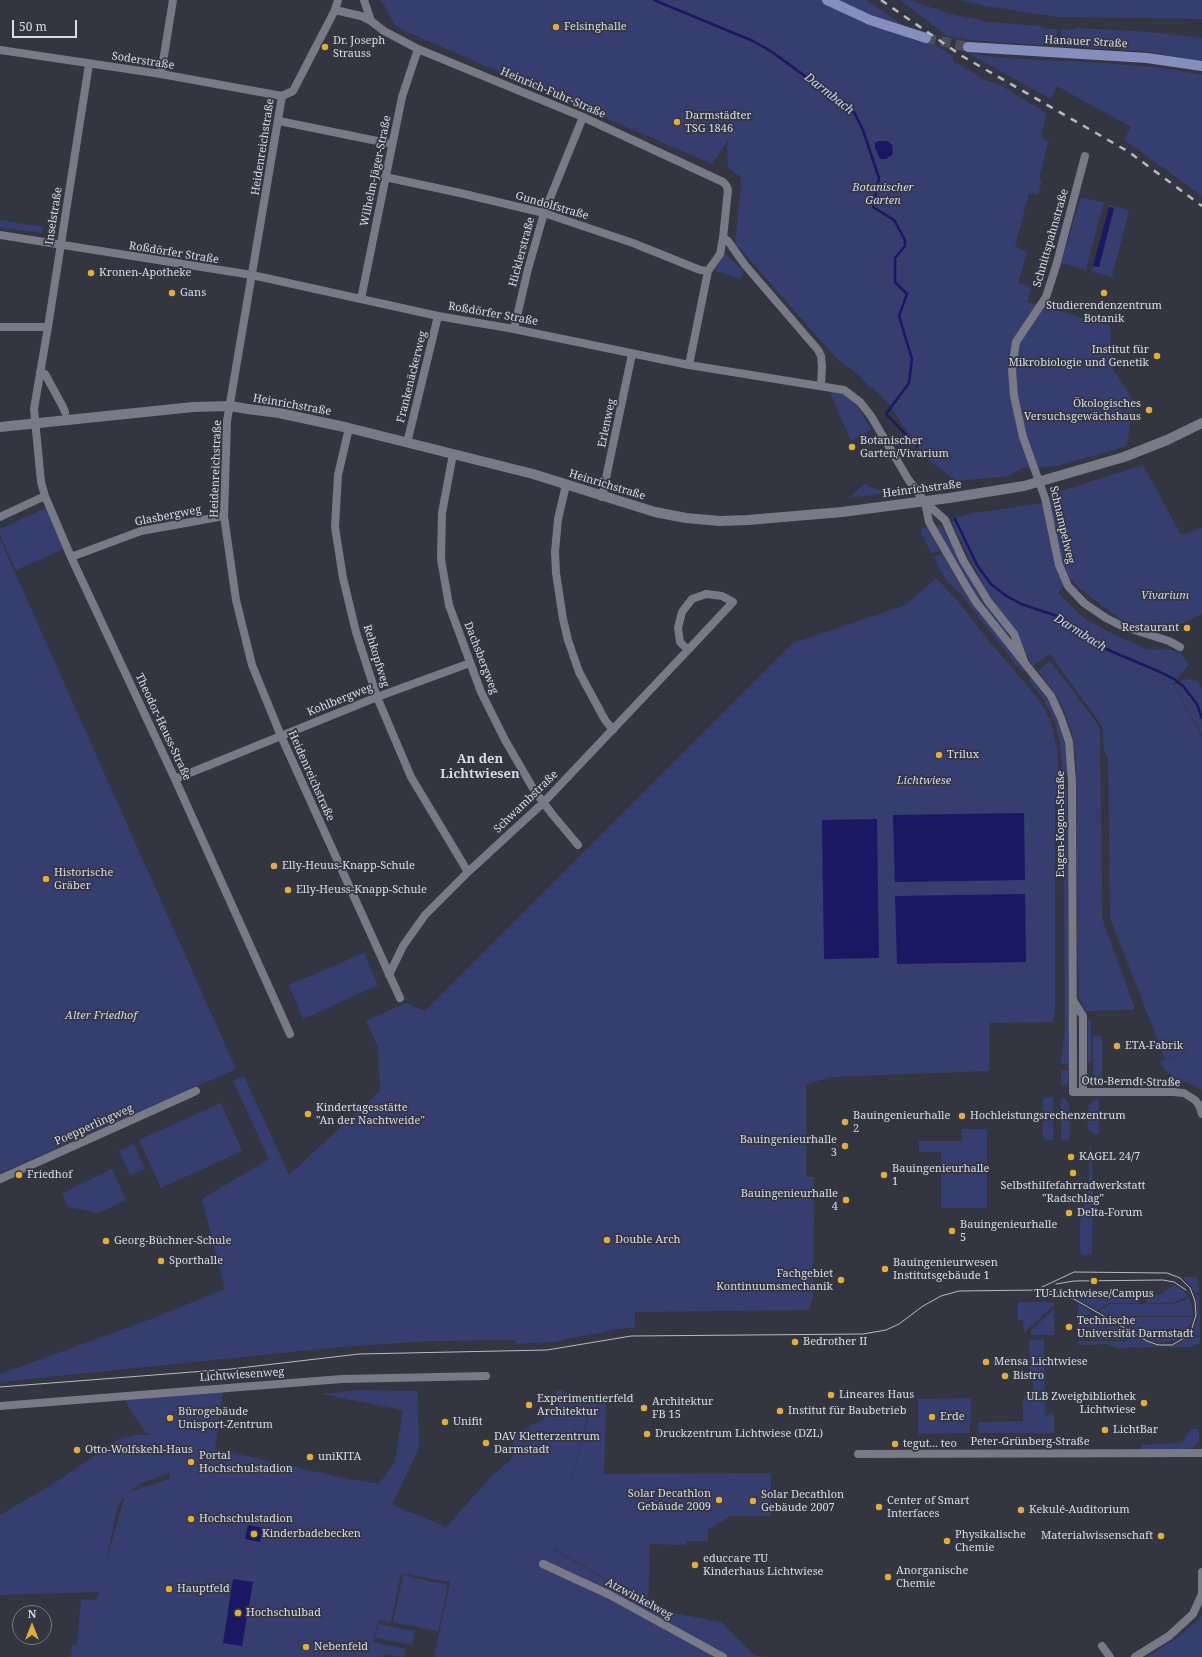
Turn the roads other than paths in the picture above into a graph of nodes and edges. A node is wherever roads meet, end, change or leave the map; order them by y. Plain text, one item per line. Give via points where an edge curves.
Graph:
1 (173, 0) edge
2 (338, 0) edge
3 (364, 0) edge
4 (827, 0) edge
5 (335, 10) junction
6 (370, 21) junction
7 (926, 38) tunnel mouth
8 (968, 47) tunnel mouth
9 (418, 49) junction
10 (0, 50) edge
11 (89, 64) junction
12 (1202, 66) edge
13 (161, 74) junction
14 (282, 96) junction
15 (583, 117) junction
16 (279, 121) junction
17 (392, 144) junction
18 (1085, 156) dead end
19 (386, 178) junction
20 (544, 213) junction
21 (0, 236) edge
22 (723, 238) junction
23 (61, 245) junction
24 (708, 271) junction
25 (252, 276) junction
26 (361, 299) junction
27 (438, 316) junction
28 (0, 327) edge
29 (48, 327) junction
30 (514, 329) junction
31 (632, 354) junction
32 (689, 365) junction
33 (40, 372) junction
34 (821, 386) junction
35 (230, 406) junction
36 (65, 412) dead end
37 (1202, 423) edge
38 (35, 424) junction
39 (0, 428) edge
40 (348, 428) junction
41 (407, 443) junction
42 (453, 454) junction
43 (1040, 482) junction
44 (566, 485) junction
45 (46, 496) junction
46 (602, 497) junction
47 (925, 502) junction
48 (224, 516) junction
49 (0, 517) edge
50 (71, 557) junction
51 (1180, 647) dead end
52 (688, 650) junction
53 (1024, 661) junction
54 (470, 663) junction
55 (377, 697) junction
56 (613, 730) junction
57 (280, 736) junction
58 (175, 779) junction
59 (543, 803) junction
60 (578, 845) dead end
61 (468, 872) junction
62 (389, 975) junction
63 (400, 998) dead end
64 (1073, 999) junction
65 (290, 1034) dead end
66 (196, 1091) dead end
67 (1073, 1092) joint
68 (1083, 1092) junction
69 (1202, 1114) edge
70 (0, 1179) edge
71 (486, 1376) dead end
72 (0, 1406) edge
73 (1202, 1453) edge
74 (858, 1454) dead end
75 (543, 1564) dead end
76 (1202, 1572) edge
77 (1202, 1594) edge
78 (1102, 1646) dead end
79 (723, 1657) edge
80 (1110, 1657) edge
81 (1135, 1657) edge

1 - 13 street
2 - 5 street, Heidenreichstraße
3 - 6 street
4 - 7 main road via 870,20
5 - 6 street, Heinrich-Fuhr-Straße via 361,16
5 - 14 street, Heidenreichstraße via 293,91
6 - 9 street, Heinrich-Fuhr-Straße
8 - 12 main road, Hanauer Straße via 1147,58
9 - 15 street, Heinrich-Fuhr-Straße
9 - 17 street, Wilhelm-Jäger-Straße via 402,97
10 - 11 street, Soderstraße
11 - 13 street, Soderstraße
11 - 23 street, Inselstraße
13 - 14 street, Soderstraße
14 - 16 street, Heidenreichstraße
15 - 20 street, Hicklerstraße
15 - 22 street, Heinrich-Fuhr-Straße via 726,185 728,190
16 - 17 street
16 - 25 street, Heidenreichstraße
17 - 19 street, Wilhelm-Jäger-Straße
18 - 43 street, Schnittspahnstraße via 1046,297 1016,342 1012,370 1014,396 1023,437
19 - 20 street, Gundolfstraße
19 - 26 street, Wilhelm-Jäger-Straße
20 - 24 street, Gundolfstraße
20 - 30 street, Hicklerstraße
21 - 23 street, Roßdörfer Straße
22 - 24 street via 720,254
22 - 34 street via 818,350 822,366
23 - 25 street, Roßdörfer Straße
23 - 29 street, Inselstraße
24 - 32 street
25 - 26 street, Roßdörfer Straße
25 - 35 street, Heidenreichstraße
26 - 27 street, Roßdörfer Straße
27 - 30 street, Roßdörfer Straße
27 - 41 street, Frankenäckerweg
28 - 29 street
29 - 33 street, Inselstraße
30 - 31 street, Roßdörfer Straße
31 - 32 street, Roßdörfer Straße
31 - 46 street, Erlenweg
32 - 34 street, Roßdörfer Straße
33 - 36 street via 45,374
33 - 38 street, Inselstraße via 34,408
34 - 47 street, Roßdörfer Straße via 844,390 860,402
35 - 38 main road, Heinrichstraße via 193,407
35 - 40 main road, Heinrichstraße via 279,413
35 - 48 street, Heidenreichstraße via 226,441
37 - 43 main road, Heinrichstraße via 1144,450
38 - 39 main road, Heinrichstraße
38 - 45 street, Theodor-Heuss-Straße
40 - 41 main road, Heinrichstraße
40 - 55 street, Rehkopfweg via 338,475 335,527 356,632
41 - 42 main road, Heinrichstraße
42 - 44 main road, Heinrichstraße
42 - 54 street, Dachsbergweg via 442,513 441,559 449,605
43 - 47 main road, Heinrichstraße
43 - 51 street, Schnampelweg via 1059,565 1074,594 1106,618
44 - 46 main road, Heinrichstraße
44 - 56 street via 555,535 556,573 562,611 568,640 580,672 605,720
45 - 49 street
45 - 50 street, Theodor-Heuss-Straße
46 - 47 main road, Heinrichstraße via 655,512 686,518 720,520 824,514
47 - 53 street, Eugen-Kogon-Straße via 929,522 973,597
47 - 53 street, Eugen-Kogon-Straße via 945,520 963,560 988,601 1014,634
48 - 50 street, Glasbergweg via 141,531
48 - 57 street, Heidenreichstraße via 236,600 252,665
50 - 58 street, Theodor-Heuss-Straße
52 - 52 street, Schwambstraße via 695,643 733,602 722,596 706,594 692,600 682,612 678,628 680,642
52 - 56 street, Schwambstraße
53 - 64 street, Eugen-Kogon-Straße via 1051,696 1069,742 1072,769
54 - 55 street, Kohlbergweg
54 - 59 street, Dachsbergweg via 502,733
55 - 57 street, Kohlbergweg
55 - 61 street, Rehkopfweg via 411,777
56 - 59 street, Schwambstraße
57 - 58 street, Kohlbergweg
57 - 62 street, Heidenreichstraße
58 - 65 street, Theodor-Heuss-Straße
59 - 60 street, Dachsbergweg
59 - 61 street, Schwambstraße
61 - 62 street, Schwambstraße via 425,915 402,946
62 - 63 street, Heidenreichstraße
64 - 67 street, Eugen-Kogon-Straße
64 - 68 street, Eugen-Kogon-Straße via 1083,1016
66 - 70 street, Poepperlingweg
67 - 68 street, Otto-Berndt-Straße
68 - 69 street, Otto-Berndt-Straße via 1184,1093 1195,1100
71 - 72 street, Lichtwiesenweg via 342,1379
73 - 74 street, Peter-Grünberg-Straße
75 - 79 street, Atzwinkelweg via 610,1595
76 - 77 street
77 - 81 street via 1193,1614 1186,1622
78 - 80 street

